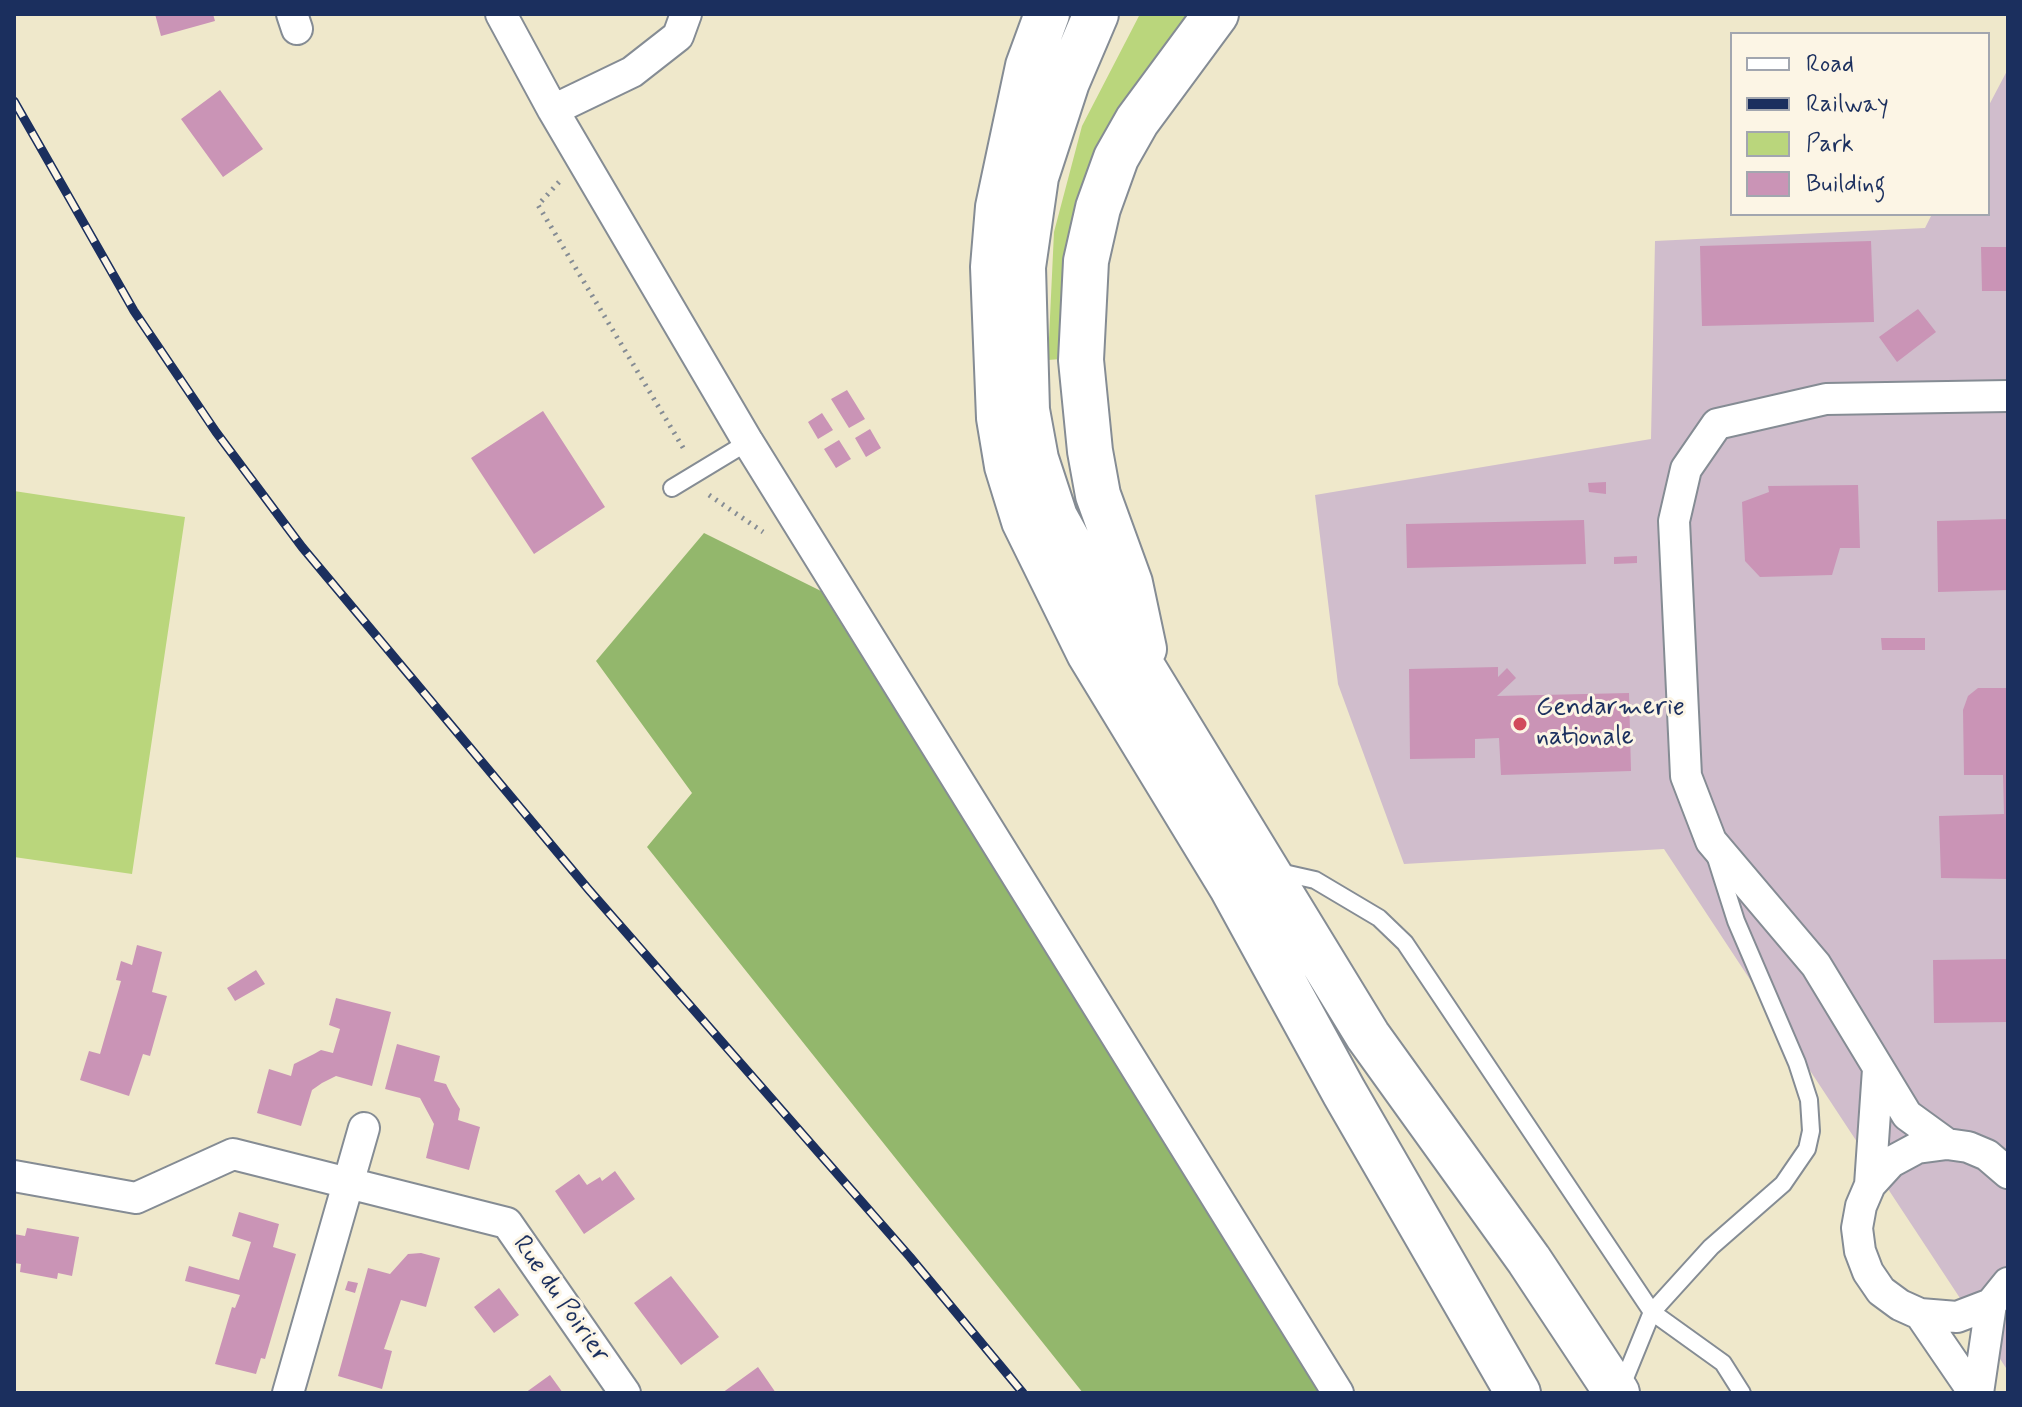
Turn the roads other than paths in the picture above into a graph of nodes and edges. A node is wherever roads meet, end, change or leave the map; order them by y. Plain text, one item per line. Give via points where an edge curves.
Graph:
1 (501, 14) edge
2 (686, 14) edge
3 (1047, 14) edge
4 (1079, 14) edge
5 (1096, 14) edge
6 (1216, 14) edge
7 (553, 110) junction
8 (998, 207) junction
9 (2008, 396) edge
10 (748, 442) junction
11 (672, 488) dead end
12 (1149, 675) junction
13 (1711, 841) junction
14 (1267, 869) junction
15 (1878, 1069) junction
16 (364, 1128) dead end
17 (1947, 1144) junction
18 (2006, 1169) edge
19 (14, 1176) edge
20 (348, 1183) junction
21 (1870, 1185) junction
22 (2000, 1294) edge
23 (1652, 1312) junction
24 (1920, 1314) junction
25 (288, 1393) edge
26 (625, 1393) edge
27 (1338, 1393) edge
28 (1518, 1393) edge
29 (1618, 1393) edge
30 (1742, 1393) edge
31 (1976, 1393) edge

1 - 7 street
2 - 7 street via 678,36 632,72
3 - 8 highway via 1028,66
4 - 8 highway
5 - 12 highway via 1036,177 1023,267 1027,410 1055,517
6 - 12 highway via 1116,158 1086,261 1081,360 1090,451 1098,495 1130,583
7 - 10 street
8 - 28 highway via 994,367 1007,466 1024,521 1089,653 1231,886
9 - 13 street via 1826,399 1717,424 1686,469 1674,521 1686,776
10 - 11 lane
10 - 27 street
12 - 14 highway
13 - 15 street via 1816,965
13 - 23 lane via 1736,921 1797,1063 1809,1100 1811,1131 1807,1149 1783,1184 1711,1247
14 - 23 lane via 1315,880 1379,918 1405,943
14 - 29 highway via 1368,1036
15 - 17 street via 1907,1115
15 - 21 street
16 - 20 street
17 - 18 street via 1987,1155
17 - 21 street via 1917,1148 1891,1162
19 - 20 street, Rue du Poirier via 136,1198 233,1154
20 - 25 street
20 - 26 street, Rue du Poirier via 507,1223
21 - 24 street via 1857,1228 1868,1272 1881,1291
22 - 24 street via 1957,1317
22 - 31 street
23 - 29 lane
23 - 30 lane via 1723,1363
24 - 31 street

